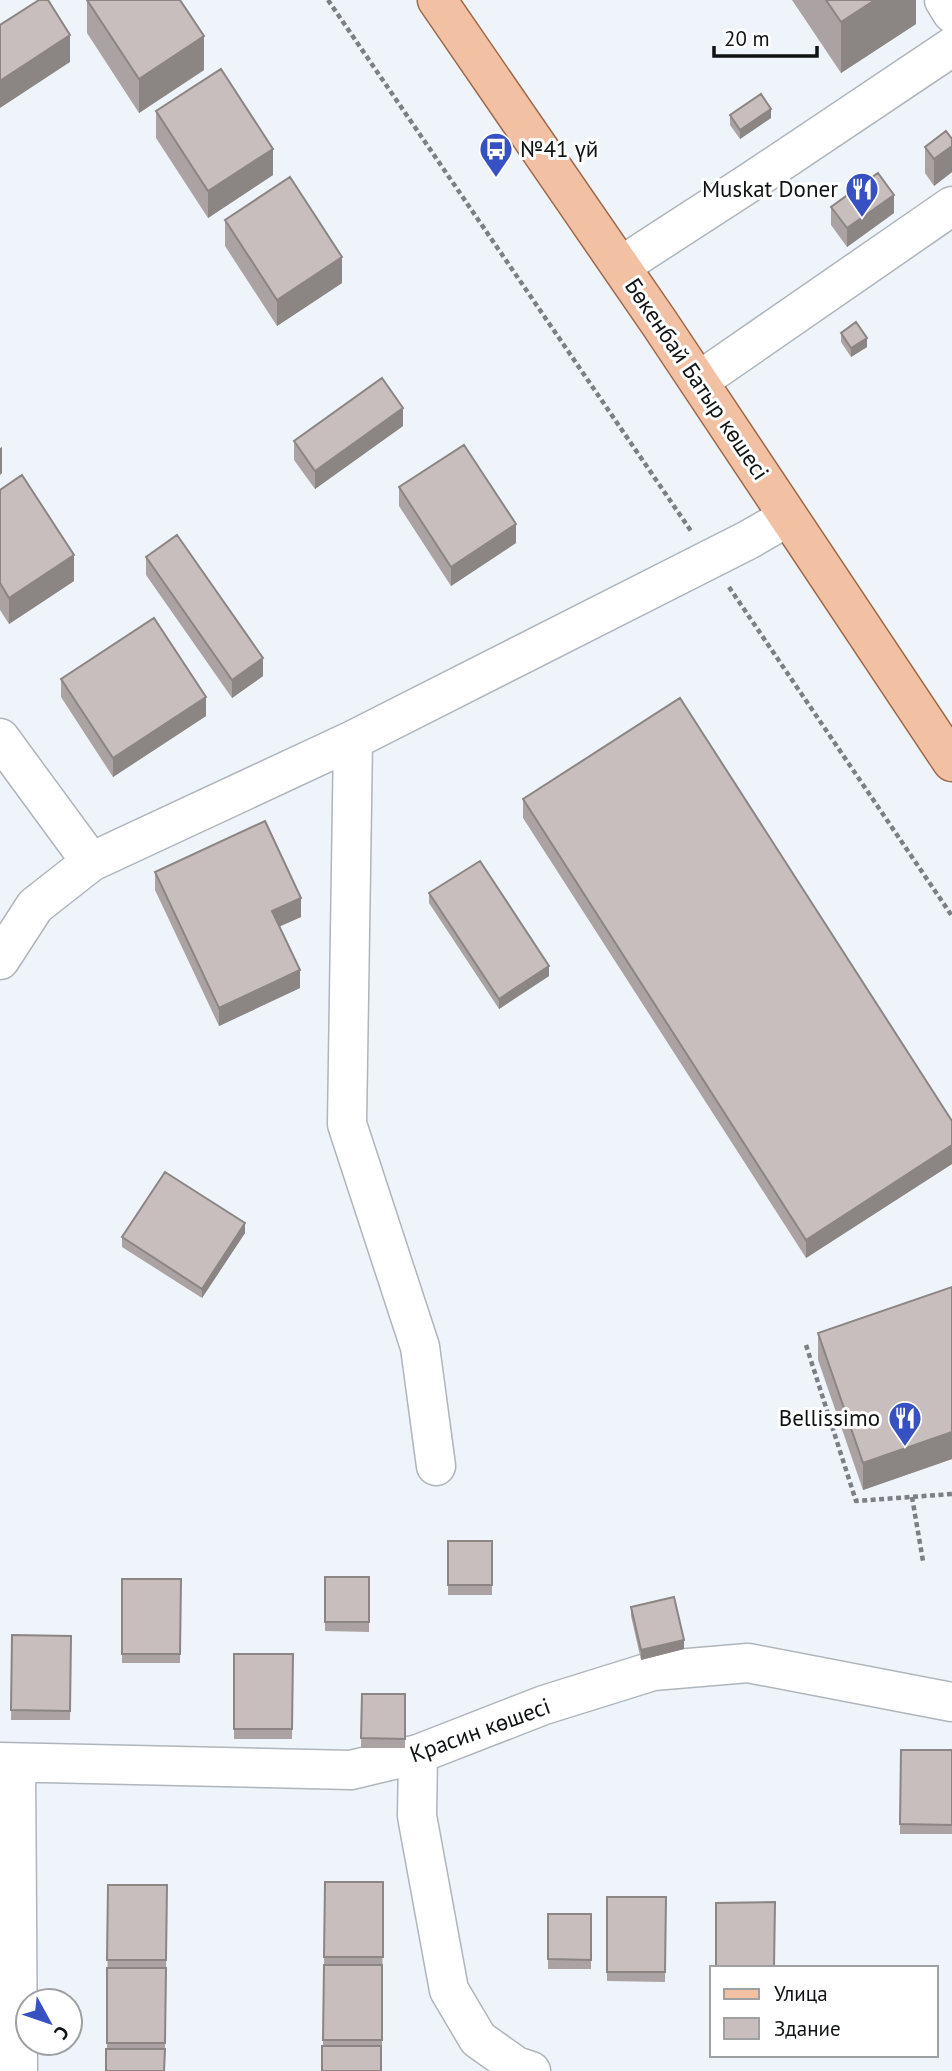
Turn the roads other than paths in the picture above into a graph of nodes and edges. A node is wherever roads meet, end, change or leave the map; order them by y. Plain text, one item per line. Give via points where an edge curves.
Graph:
1 (437, 0) edge
2 (944, 0) edge
3 (952, 13) edge
4 (952, 47) edge
5 (952, 206) edge
6 (621, 266) junction
7 (699, 381) junction
8 (788, 517) junction
9 (0, 738) edge
10 (353, 740) junction
11 (948, 748) edge
12 (91, 862) junction
13 (0, 960) edge
14 (436, 1466) dead end
15 (952, 1702) edge
16 (418, 1754) junction
17 (8, 1763) edge
18 (18, 2071) edge
19 (531, 2071) edge

1 - 6 main road, Бөкенбай Батыр көшесі
2 - 3 street
4 - 6 street
5 - 7 street
6 - 7 main road, Бөкенбай Батыр көшесі
7 - 8 main road, Бөкенбай Батыр көшесі
8 - 10 street
8 - 11 main road, Бөкенбай Батыр көшесі
9 - 12 street
10 - 12 street
10 - 14 street via 347,1124 420,1347
12 - 13 street via 36,906
15 - 16 street, Красин көшесі via 748,1663 653,1671 544,1705
16 - 17 street, Красин көшесі via 351,1770
16 - 19 street via 417,1816 449,1990 478,2039
17 - 18 street

